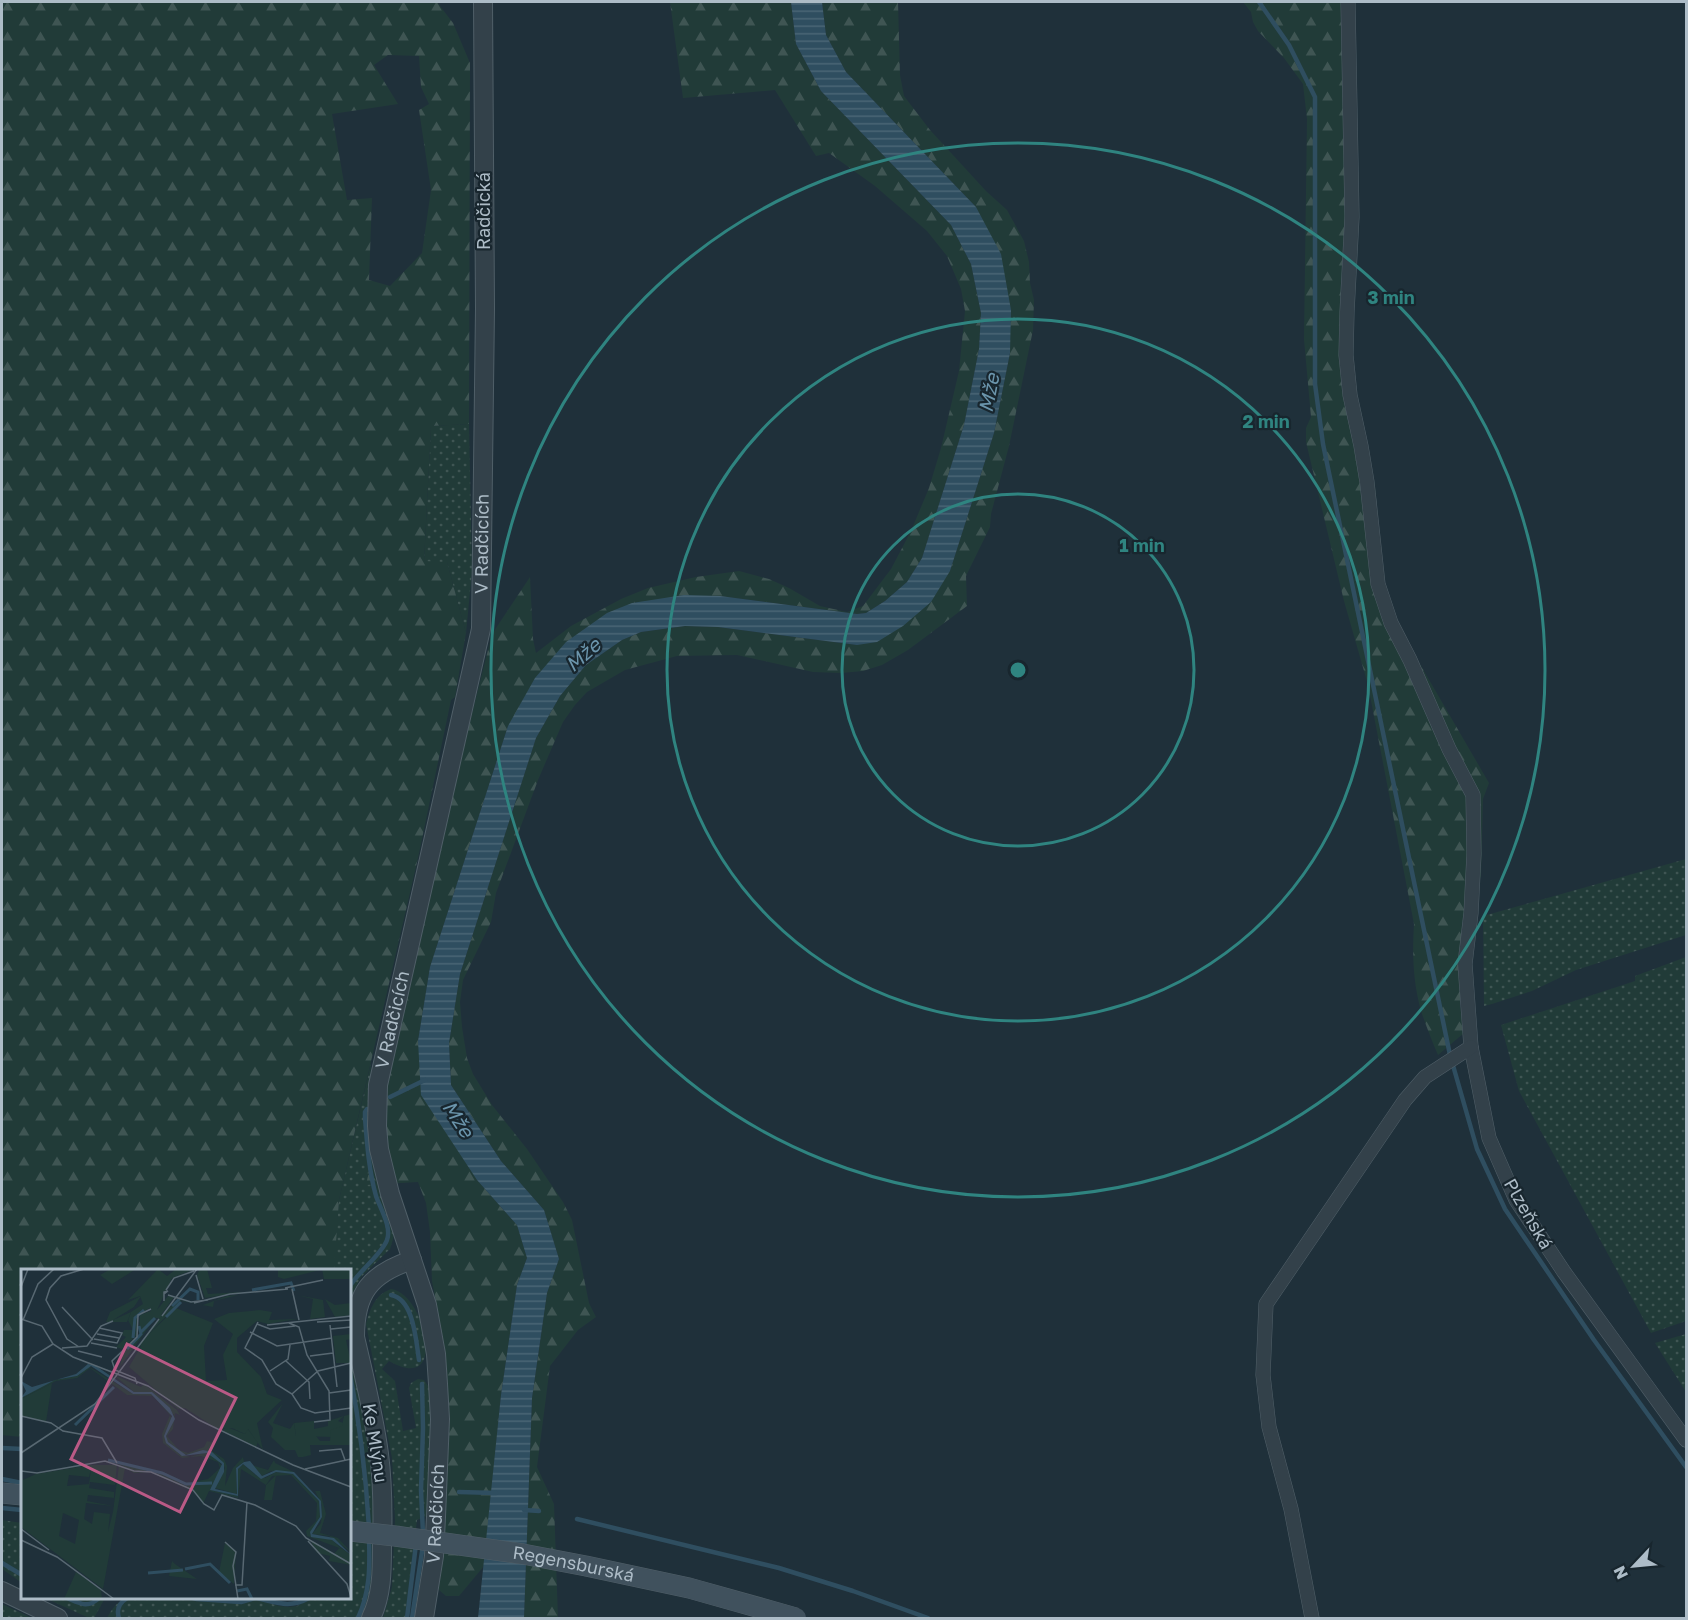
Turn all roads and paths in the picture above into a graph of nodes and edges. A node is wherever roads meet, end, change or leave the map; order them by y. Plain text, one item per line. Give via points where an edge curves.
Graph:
1 (483, 2) edge
2 (1348, 2) edge
3 (484, 420) joint
4 (1466, 1050) junction
5 (412, 1260) junction
6 (1686, 1440) edge
7 (2, 1493) edge
8 (21, 1495) edge
9 (351, 1531) edge
10 (2, 1592) edge
11 (58, 1618) edge
12 (371, 1618) edge
13 (424, 1618) edge
14 (796, 1618) edge
15 (1312, 1618) edge

1 - 3 street, Radčická
2 - 4 street, Plzeňská via 1352,217 1346,355 1350,395 1367,482 1378,584 1391,622 1473,795 1474,854 1465,964
3 - 5 street, V Radčicích via 481,629 378,1085 379,1149
4 - 6 street, Plzeňská via 1489,1138 1516,1200
4 - 15 street via 1425,1077 1405,1100 1266,1304 1263,1375 1269,1427 1291,1509
5 - 12 street, Ke Mlýnu via 378,1276 362,1296 355,1319 382,1483 383,1569
5 - 13 street, V Radčicích via 427,1305 436,1354 440,1419 434,1556
7 - 8 main road
9 - 14 main road, Regensburská, bridge via 575,1564 688,1588
10 - 11 street

